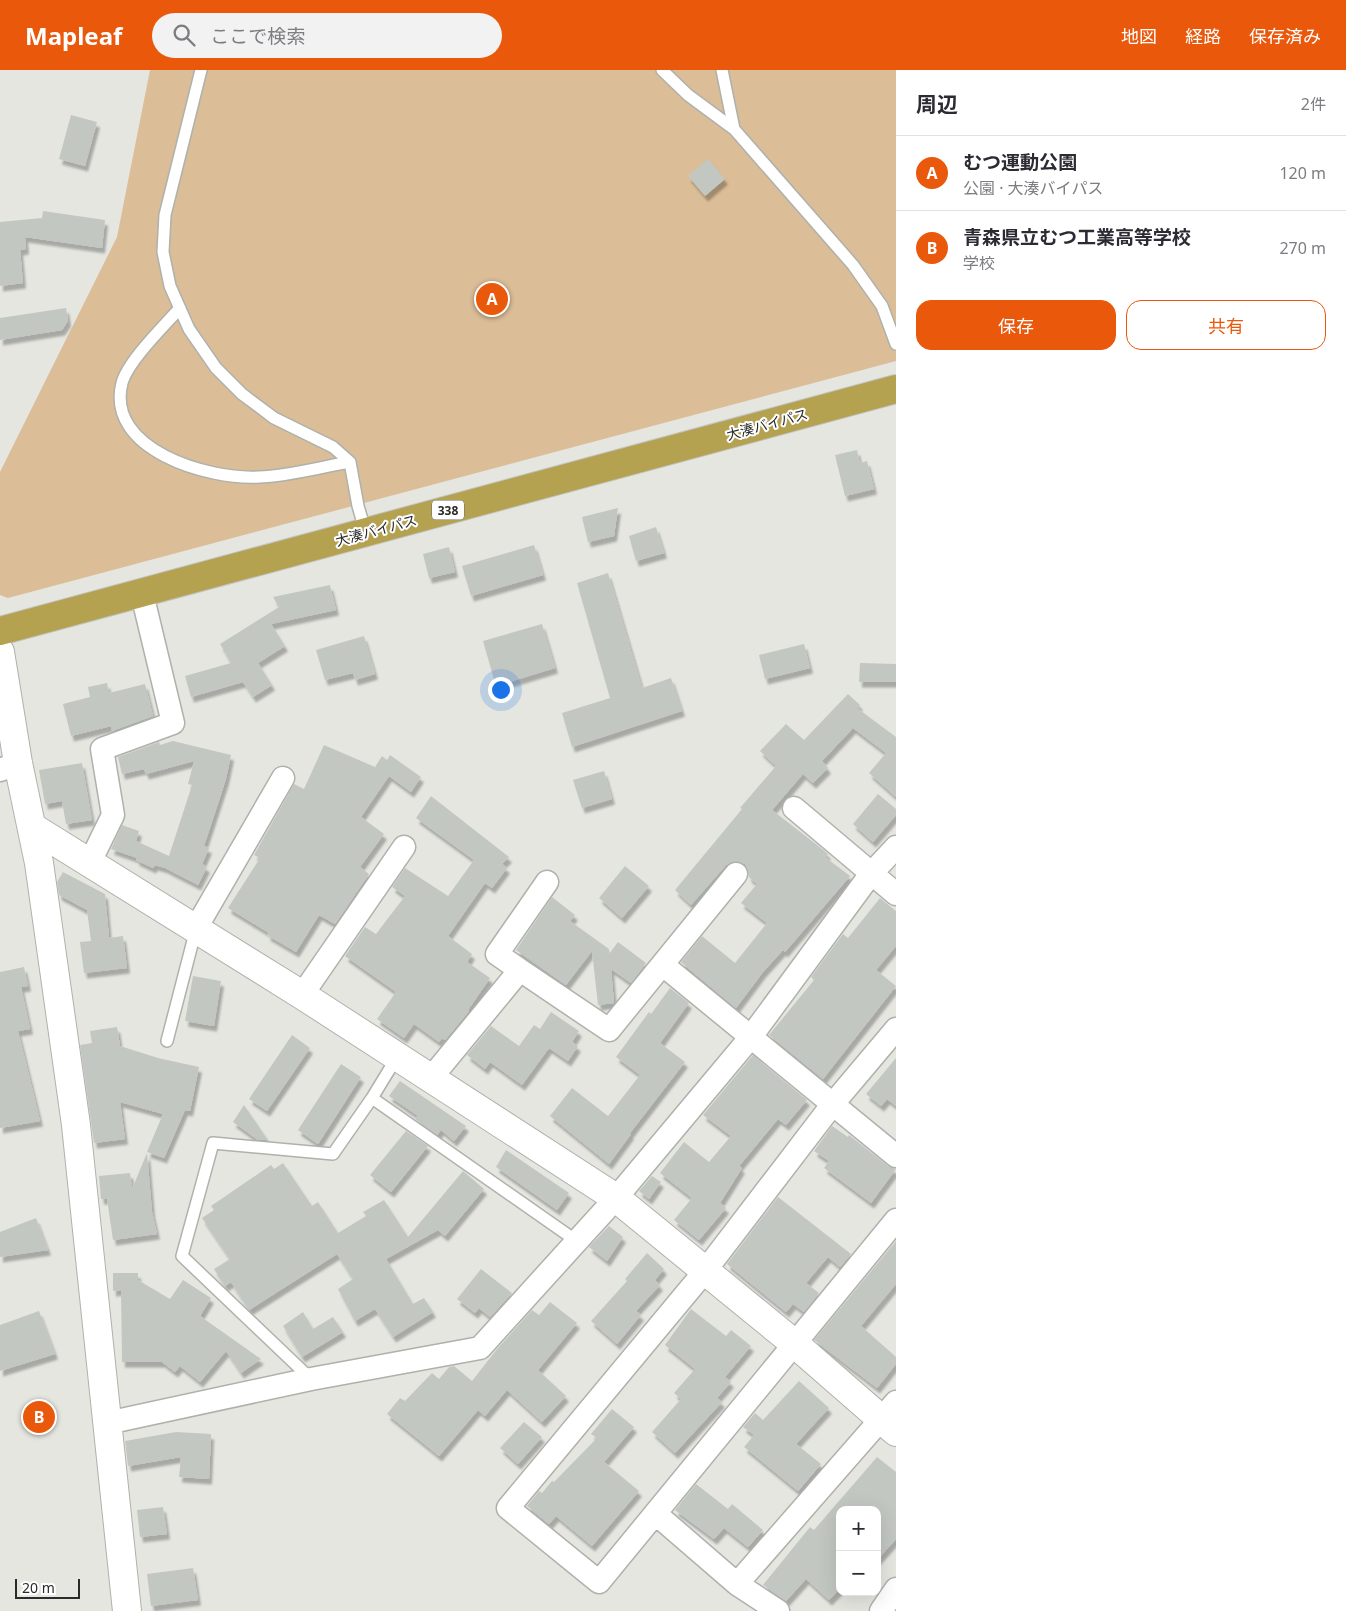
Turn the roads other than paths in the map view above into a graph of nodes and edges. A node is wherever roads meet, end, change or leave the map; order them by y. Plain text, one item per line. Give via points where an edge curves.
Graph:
1 (201, 70) edge
2 (662, 70) edge
3 (722, 70) edge
4 (734, 129) junction
5 (180, 308) junction
6 (896, 344) edge
7 (896, 389) edge
8 (350, 462) junction
9 (366, 532) junction
10 (142, 594) junction
11 (0, 631) edge
12 (0, 652) edge
13 (9, 766) edge
14 (283, 778) dead end
15 (794, 808) dead end
16 (32, 827) junction
17 (404, 847) dead end
18 (896, 847) edge
19 (90, 862) junction
20 (736, 874) dead end
21 (870, 875) junction
22 (547, 882) dead end
23 (896, 894) edge
24 (196, 928) junction
25 (662, 964) junction
26 (520, 970) junction
27 (302, 995) junction
28 (896, 1029) edge
29 (750, 1038) junction
30 (168, 1041) dead end
31 (397, 1056) junction
32 (431, 1078) junction
33 (372, 1098) junction
34 (832, 1105) junction
35 (896, 1156) edge
36 (616, 1198) junction
37 (896, 1220) edge
38 (578, 1242) junction
39 (705, 1271) junction
40 (795, 1344) junction
41 (310, 1379) junction
42 (891, 1418) edge
43 (107, 1423) junction
44 (656, 1514) junction
45 (737, 1584) junction
46 (896, 1589) edge
47 (127, 1611) edge
48 (778, 1611) edge
49 (880, 1611) edge

1 - 5 lane via 165,215 163,252 170,286
2 - 4 lane via 688,95
3 - 4 lane
4 - 6 lane via 853,265 882,306
5 - 8 lane via 189,329 216,368 242,394 274,418 333,447
5 - 8 lane via 141,352 122,382 119,405 126,425 140,439 165,456 232,476 260,477
7 - 9 highway, 大湊バイパス / 338
8 - 9 lane
9 - 10 highway, 大湊バイパス / 338
10 - 11 highway, 大湊バイパス / 338
10 - 19 street via 173,723 102,749 113,815
12 - 13 street
13 - 16 street
14 - 24 street
15 - 21 street
16 - 19 street
16 - 43 street via 76,1125
17 - 27 street
18 - 21 street
19 - 24 street
20 - 25 street
21 - 23 street
21 - 29 street
22 - 26 street via 497,954
24 - 27 street
24 - 30 lane
25 - 26 street via 609,1030
25 - 29 street
26 - 32 street
27 - 31 street
28 - 34 street
29 - 34 street
29 - 36 street
31 - 32 street
31 - 33 lane
32 - 36 street
33 - 38 lane
33 - 41 lane via 333,1154 213,1143 182,1256
34 - 35 street
34 - 39 street
36 - 38 street
36 - 39 street
37 - 40 street
38 - 41 street via 480,1348
39 - 40 street
39 - 44 street via 508,1508 599,1582
40 - 42 street
40 - 44 street
41 - 43 street
42 - 45 street
43 - 47 street
44 - 45 street
45 - 48 street
46 - 49 street

